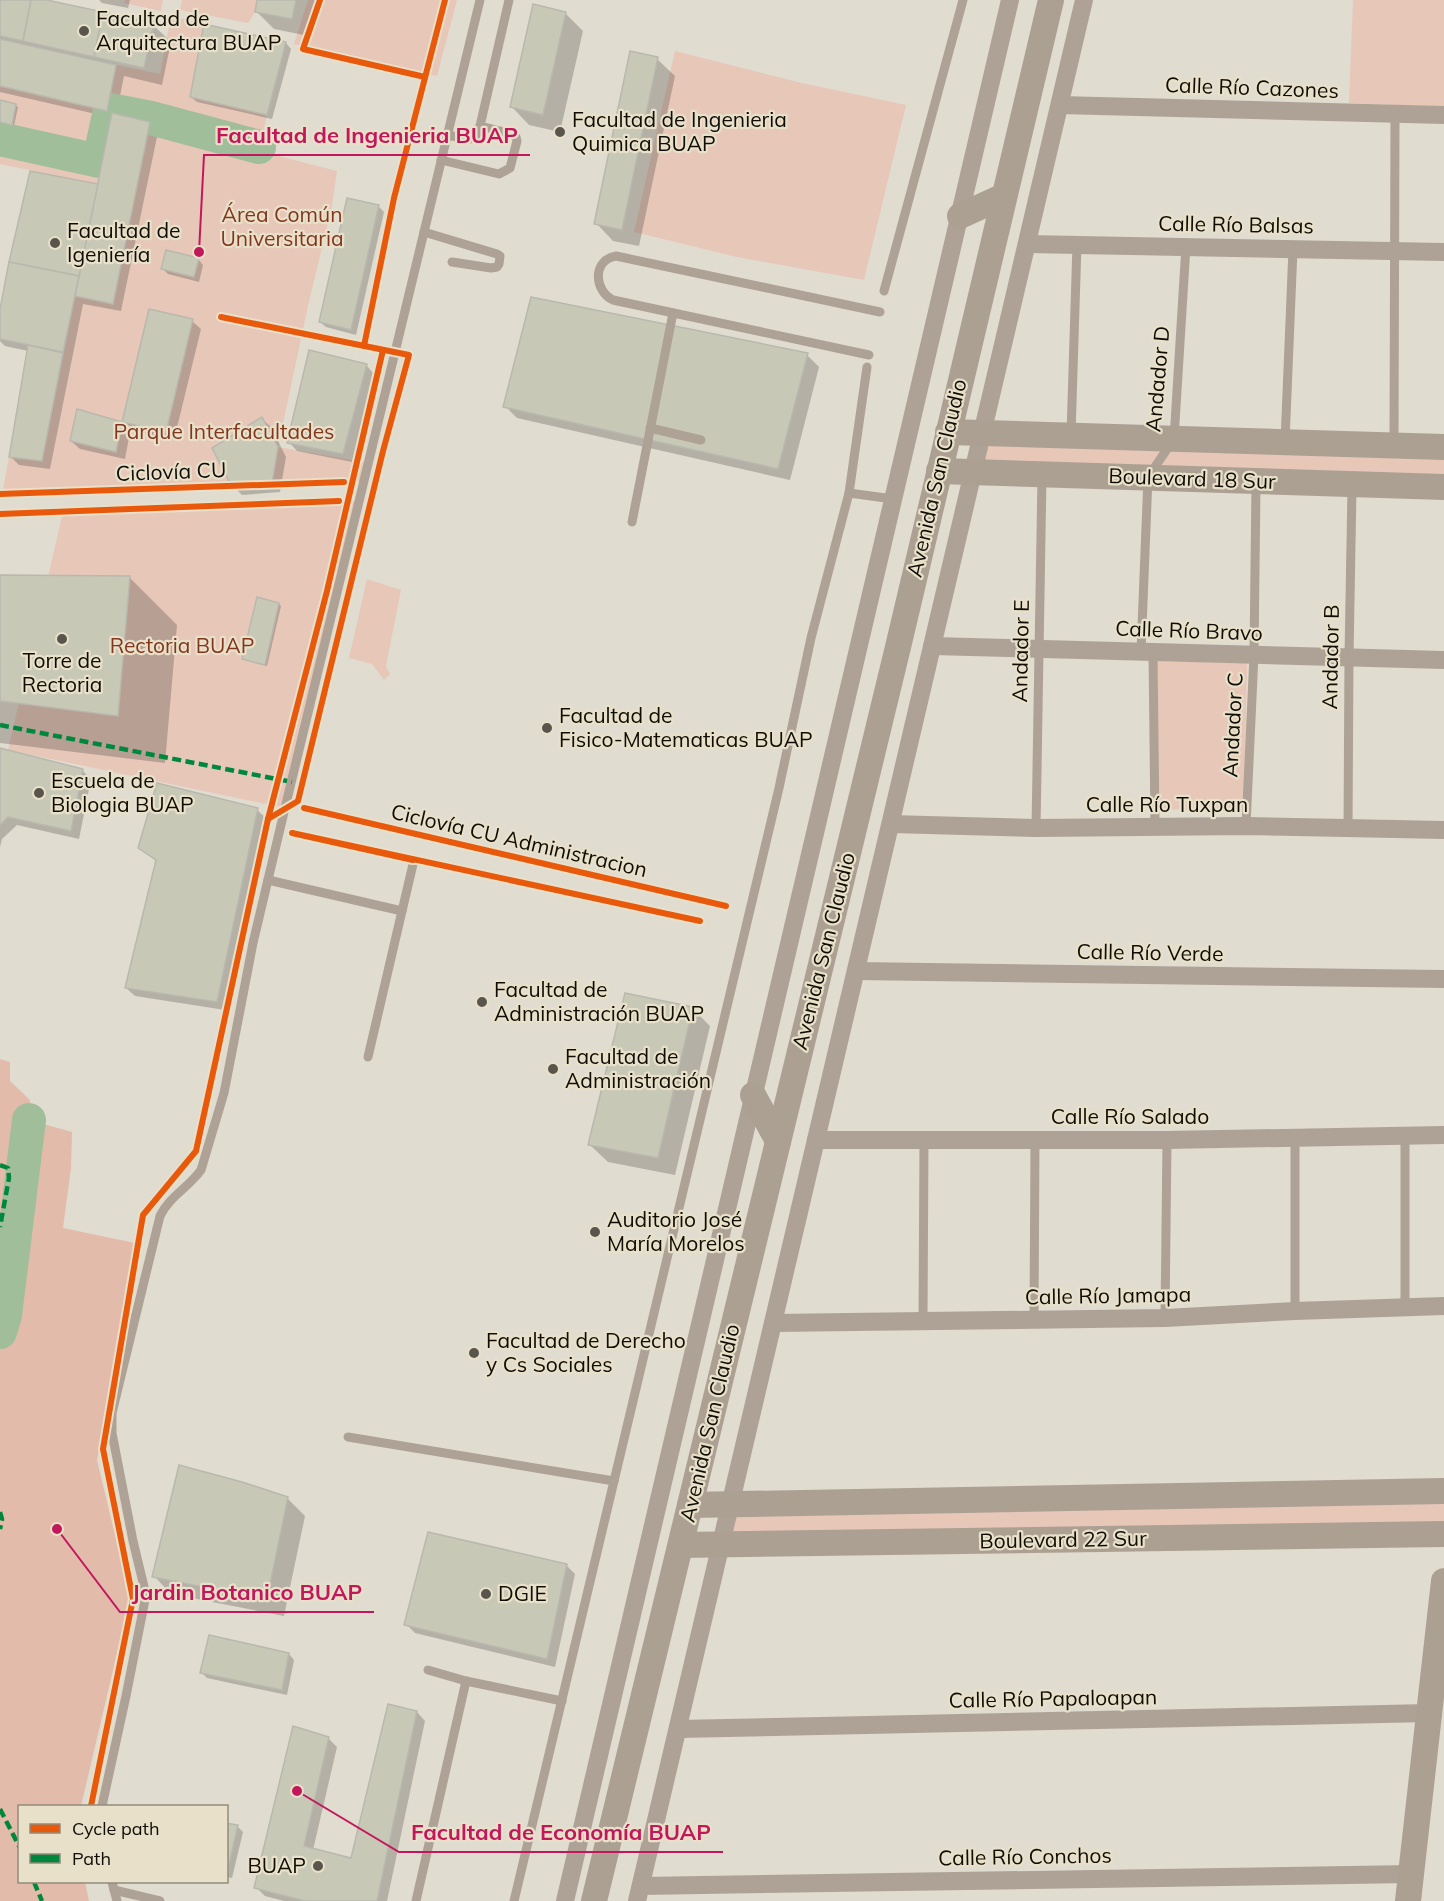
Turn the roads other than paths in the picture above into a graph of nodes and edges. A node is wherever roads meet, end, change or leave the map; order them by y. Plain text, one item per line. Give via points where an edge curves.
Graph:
1 (480, 0) edge
2 (509, 0) edge
3 (963, 0) edge
4 (1010, 0) edge
5 (1051, 0) edge
6 (1084, 0) edge
7 (1060, 105) junction
8 (1395, 114) junction
9 (1444, 115) edge
10 (480, 126) junction
11 (447, 135) junction
12 (441, 160) junction
13 (1004, 196) junction
14 (960, 216) junction
15 (424, 232) junction
16 (1027, 244) junction
17 (1077, 244) junction
18 (1186, 246) junction
19 (1293, 249) junction
20 (1394, 251) junction
21 (1444, 252) edge
22 (452, 262) dead end
23 (884, 291) dead end
24 (880, 312) dead end
25 (673, 313) junction
26 (869, 355) dead end
27 (867, 367) dead end
28 (650, 428) junction
29 (948, 432) junction
30 (982, 433) junction
31 (1070, 436) junction
32 (1174, 439) junction
33 (701, 440) dead end
34 (1285, 443) junction
35 (1394, 446) junction
36 (1444, 447) edge
37 (939, 471) junction
38 (974, 472) junction
39 (1042, 474) junction
40 (1148, 477) junction
41 (1256, 481) junction
42 (1353, 484) junction
43 (1444, 487) edge
44 (849, 493) junction
45 (893, 499) junction
46 (632, 522) dead end
47 (933, 646) junction
48 (1039, 649) junction
49 (1147, 652) junction
50 (1254, 655) junction
51 (1349, 657) junction
52 (1444, 660) edge
53 (891, 824) junction
54 (1246, 826) junction
55 (1155, 827) junction
56 (1036, 828) junction
57 (1348, 830) junction
58 (1444, 830) edge
59 (414, 860) dead end
60 (268, 880) junction
61 (402, 911) junction
62 (856, 971) junction
63 (1444, 979) edge
64 (368, 1057) dead end
65 (753, 1095) junction
66 (1444, 1135) edge
67 (1406, 1136) junction
68 (1295, 1138) junction
69 (816, 1140) junction
70 (924, 1140) junction
71 (1035, 1140) junction
72 (1167, 1140) junction
73 (778, 1141) junction
74 (1444, 1306) edge
75 (1405, 1307) junction
76 (1295, 1311) junction
77 (1165, 1318) junction
78 (1034, 1320) junction
79 (923, 1321) junction
80 (773, 1323) junction
81 (348, 1437) dead end
82 (614, 1481) junction
83 (1444, 1491) edge
84 (916, 1501) junction
85 (690, 1505) junction
86 (730, 1505) junction
87 (1444, 1534) edge
88 (916, 1542) junction
89 (681, 1545) junction
90 (721, 1545) junction
91 (1444, 1581) edge
92 (428, 1670) dead end
93 (466, 1681) junction
94 (562, 1701) junction
95 (1429, 1713) junction
96 (678, 1729) junction
97 (102, 1805) edge
98 (1411, 1874) junction
99 (113, 1886) edge
100 (639, 1894) edge
101 (117, 1901) edge
102 (159, 1901) edge
103 (416, 1901) edge
104 (514, 1901) edge
105 (565, 1901) edge
106 (594, 1901) edge
107 (1408, 1901) edge

1 - 11 lane
2 - 10 lane
3 - 23 lane
4 - 14 street, Avenida San Claudio
5 - 13 street, Avenida San Claudio
6 - 7 street, Avenida San Claudio
7 - 8 street, Calle Río Cazones
7 - 16 street, Avenida San Claudio
8 - 9 street, Calle Río Cazones
8 - 20 lane
10 - 11 lane via 475,138
10 - 12 lane via 516,137 510,168 499,174
11 - 12 lane
12 - 15 lane
13 - 14 street
13 - 29 street, Avenida San Claudio
14 - 45 street, Avenida San Claudio
15 - 22 lane via 500,256 497,267 491,268
15 - 60 lane
16 - 17 street, Calle Río Balsas
16 - 30 street, Avenida San Claudio
17 - 18 street, Calle Río Balsas
17 - 31 lane
18 - 19 street, Calle Río Balsas
18 - 32 lane, Andador D
19 - 20 street, Calle Río Balsas
19 - 34 lane
20 - 21 street, Calle Río Balsas
20 - 35 lane
24 - 25 lane via 616,256 602,263 599,283 608,297
25 - 26 lane
25 - 28 lane
27 - 44 lane
28 - 33 lane
28 - 46 lane
29 - 30 street, Boulevard 18 Sur
29 - 37 street, Avenida San Claudio
30 - 31 street, Boulevard 18 Sur
30 - 38 street, Avenida San Claudio
31 - 32 street, Boulevard 18 Sur
32 - 34 street, Boulevard 18 Sur
32 - 40 lane, Andador D
34 - 35 street, Boulevard 18 Sur
35 - 36 street, Boulevard 18 Sur
37 - 38 street, Boulevard 18 Sur
37 - 73 street, Avenida San Claudio
38 - 39 street, Boulevard 18 Sur
38 - 47 street, Avenida San Claudio
39 - 40 street, Boulevard 18 Sur
39 - 48 lane, Andador E
40 - 41 street, Boulevard 18 Sur
40 - 49 lane
41 - 42 street, Boulevard 18 Sur
41 - 50 lane, Andador C
42 - 43 street, Boulevard 18 Sur
42 - 51 lane, Andador B
44 - 45 lane
44 - 82 lane via 811,638
45 - 65 street, Avenida San Claudio
47 - 48 street, Calle Río Bravo
47 - 53 street, Avenida San Claudio
48 - 49 street, Calle Río Bravo
48 - 56 lane, Andador E
49 - 50 street, Calle Río Bravo
49 - 55 lane
50 - 51 street, Calle Río Bravo
50 - 54 lane, Andador C
51 - 52 street, Calle Río Bravo
51 - 57 lane, Andador B
53 - 56 street, Calle Río Tuxpan
53 - 62 street, Avenida San Claudio
54 - 55 street, Calle Río Tuxpan
54 - 57 street, Calle Río Tuxpan
55 - 56 street, Calle Río Tuxpan
57 - 58 street, Calle Río Tuxpan
59 - 61 lane
60 - 61 lane
60 - 97 lane via 224,1093 204,1162 196,1177 160,1216 112,1413 112,1433 146,1595
61 - 64 lane
62 - 63 street, Calle Río Verde
62 - 69 street, Avenida San Claudio
65 - 73 street
65 - 105 street, Avenida San Claudio
66 - 67 street, Calle Río Salado
67 - 68 street, Calle Río Salado
67 - 75 lane
68 - 72 street, Calle Río Salado
68 - 76 lane
69 - 70 street, Calle Río Salado
69 - 80 street, Avenida San Claudio
70 - 71 street, Calle Río Salado
70 - 79 lane
71 - 72 street, Calle Río Salado
71 - 78 lane
72 - 77 lane
73 - 85 street, Avenida San Claudio
74 - 75 street, Calle Río Jamapa
75 - 76 street, Calle Río Jamapa
76 - 77 street, Calle Río Jamapa
77 - 78 street, Calle Río Jamapa
78 - 79 street, Calle Río Jamapa
79 - 80 street, Calle Río Jamapa
80 - 86 street, Avenida San Claudio
81 - 82 lane
82 - 94 lane
83 - 84 street, Boulevard 22 Sur
84 - 86 street, Boulevard 22 Sur
84 - 88 street
85 - 86 street, Boulevard 22 Sur
85 - 89 street, Avenida San Claudio
86 - 90 street, Avenida San Claudio
87 - 88 street, Boulevard 22 Sur
88 - 90 street, Boulevard 22 Sur
89 - 90 street, Boulevard 22 Sur
89 - 106 street, Avenida San Claudio
90 - 96 street, Avenida San Claudio
91 - 95 street
92 - 93 lane
93 - 94 lane
93 - 103 lane
94 - 104 lane
95 - 96 street, Calle Río Papaloapan
95 - 98 street
96 - 100 street, Avenida San Claudio
98 - 100 street, Calle Río Conchos
98 - 107 street
99 - 101 lane
99 - 102 lane

